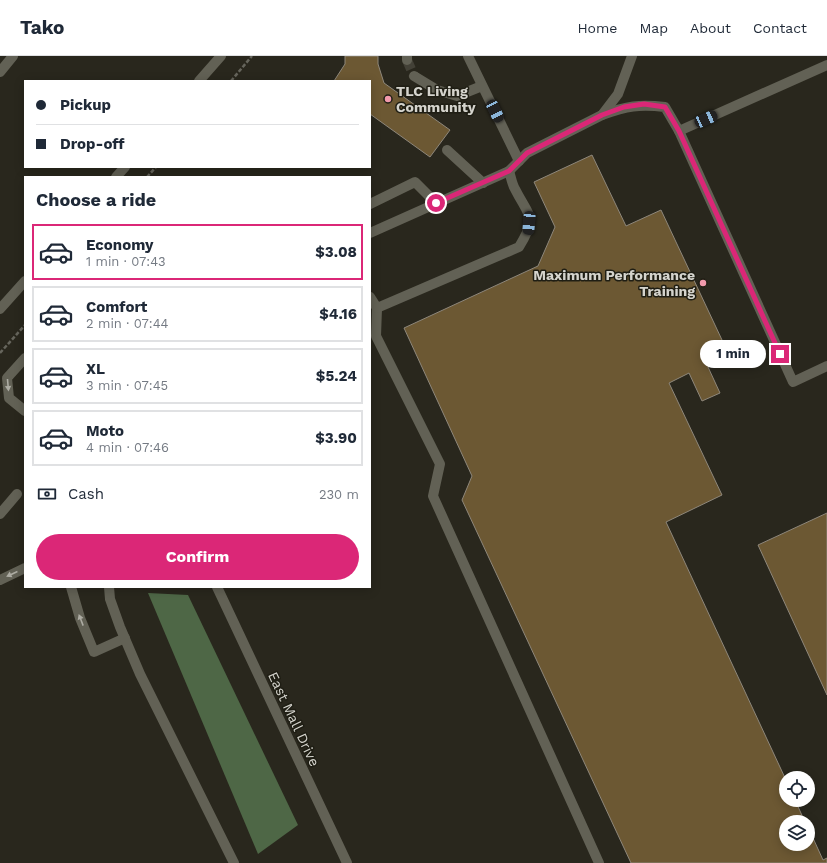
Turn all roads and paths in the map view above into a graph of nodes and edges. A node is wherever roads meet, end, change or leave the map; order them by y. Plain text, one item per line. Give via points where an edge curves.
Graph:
1 (13, 56) edge
2 (221, 56) edge
3 (252, 56) edge
4 (468, 56) edge
5 (632, 56) edge
6 (827, 65) edge
7 (0, 72) edge
8 (414, 76) tunnel mouth
9 (200, 80) edge
10 (231, 80) edge
11 (482, 86) junction
12 (602, 115) junction
13 (679, 131) junction
14 (447, 150) dead end
15 (519, 161) junction
16 (124, 168) edge
17 (155, 168) edge
18 (509, 171) junction
19 (117, 176) edge
20 (148, 176) edge
21 (483, 183) junction
22 (436, 203) junction
23 (371, 204) edge
24 (371, 233) edge
25 (24, 282) edge
26 (371, 299) edge
27 (377, 308) junction
28 (0, 309) edge
29 (24, 326) edge
30 (0, 353) edge
31 (24, 359) edge
32 (827, 366) edge
33 (24, 410) edge
34 (18, 494) dead end
35 (0, 514) edge
36 (24, 568) edge
37 (0, 580) edge
38 (71, 588) edge
39 (109, 588) edge
40 (216, 588) edge
41 (125, 638) junction
42 (234, 863) edge
43 (346, 863) edge
44 (599, 863) edge

1 - 7 street
2 - 9 street
3 - 10 path
4 - 11 street
5 - 12 street via 618,94
6 - 13 street
8 - 11 street via 436,90 457,96
11 - 15 street
12 - 13 street via 624,107 644,104 665,107
12 - 15 street via 527,153
13 - 32 street via 793,382
14 - 21 street
15 - 18 street
16 - 19 street
17 - 20 path
18 - 21 street
18 - 27 street via 514,188 530,215 528,232 519,247
21 - 22 street
22 - 23 street via 415,182
22 - 24 street
25 - 28 street
26 - 27 street
27 - 44 street via 376,336 440,464 433,496
29 - 30 path
31 -> 33 street via 7,378 9,398
34 - 35 street
36 -> 37 street
41 -> 38 street via 94,652
39 - 41 street via 110,600
40 - 43 street, East Mall Drive
41 - 42 street via 143,680

